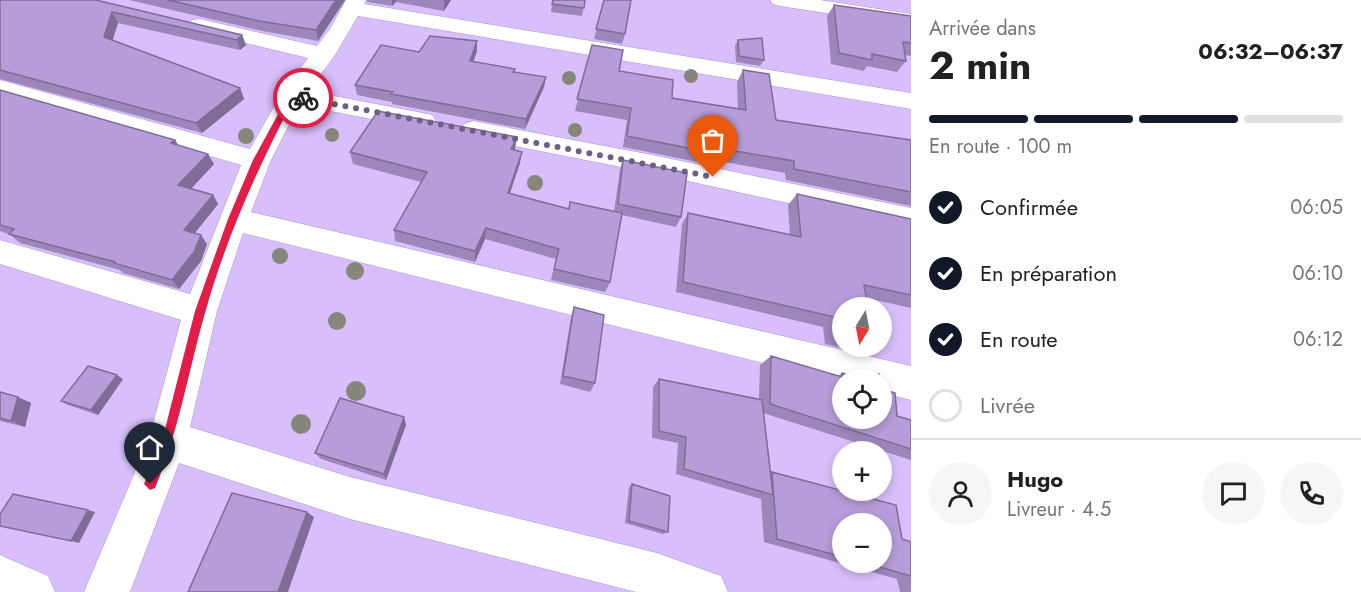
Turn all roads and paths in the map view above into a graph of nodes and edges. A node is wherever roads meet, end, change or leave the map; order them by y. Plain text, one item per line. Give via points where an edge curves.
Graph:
1 (780, 0) edge
2 (353, 4) edge
3 (908, 18) edge
4 (174, 19) edge
5 (324, 55) junction
6 (0, 87) edge
7 (292, 96) junction
8 (911, 101) edge
9 (257, 160) junction
10 (233, 219) junction
11 (911, 219) edge
12 (0, 252) edge
13 (200, 311) junction
14 (911, 383) edge
15 (168, 441) junction
16 (0, 578) edge
17 (32, 592) edge
18 (107, 592) edge
19 (705, 592) edge

1 - 3 street
2 - 5 street
2 - 8 street
4 - 5 street
5 - 7 street
6 - 9 street
7 - 9 street
7 - 11 street via 647,163
9 - 10 street
10 - 13 street
10 - 14 street
12 - 13 street
13 - 15 street
15 - 18 street
15 - 19 street via 350,498 657,575
16 - 17 street

